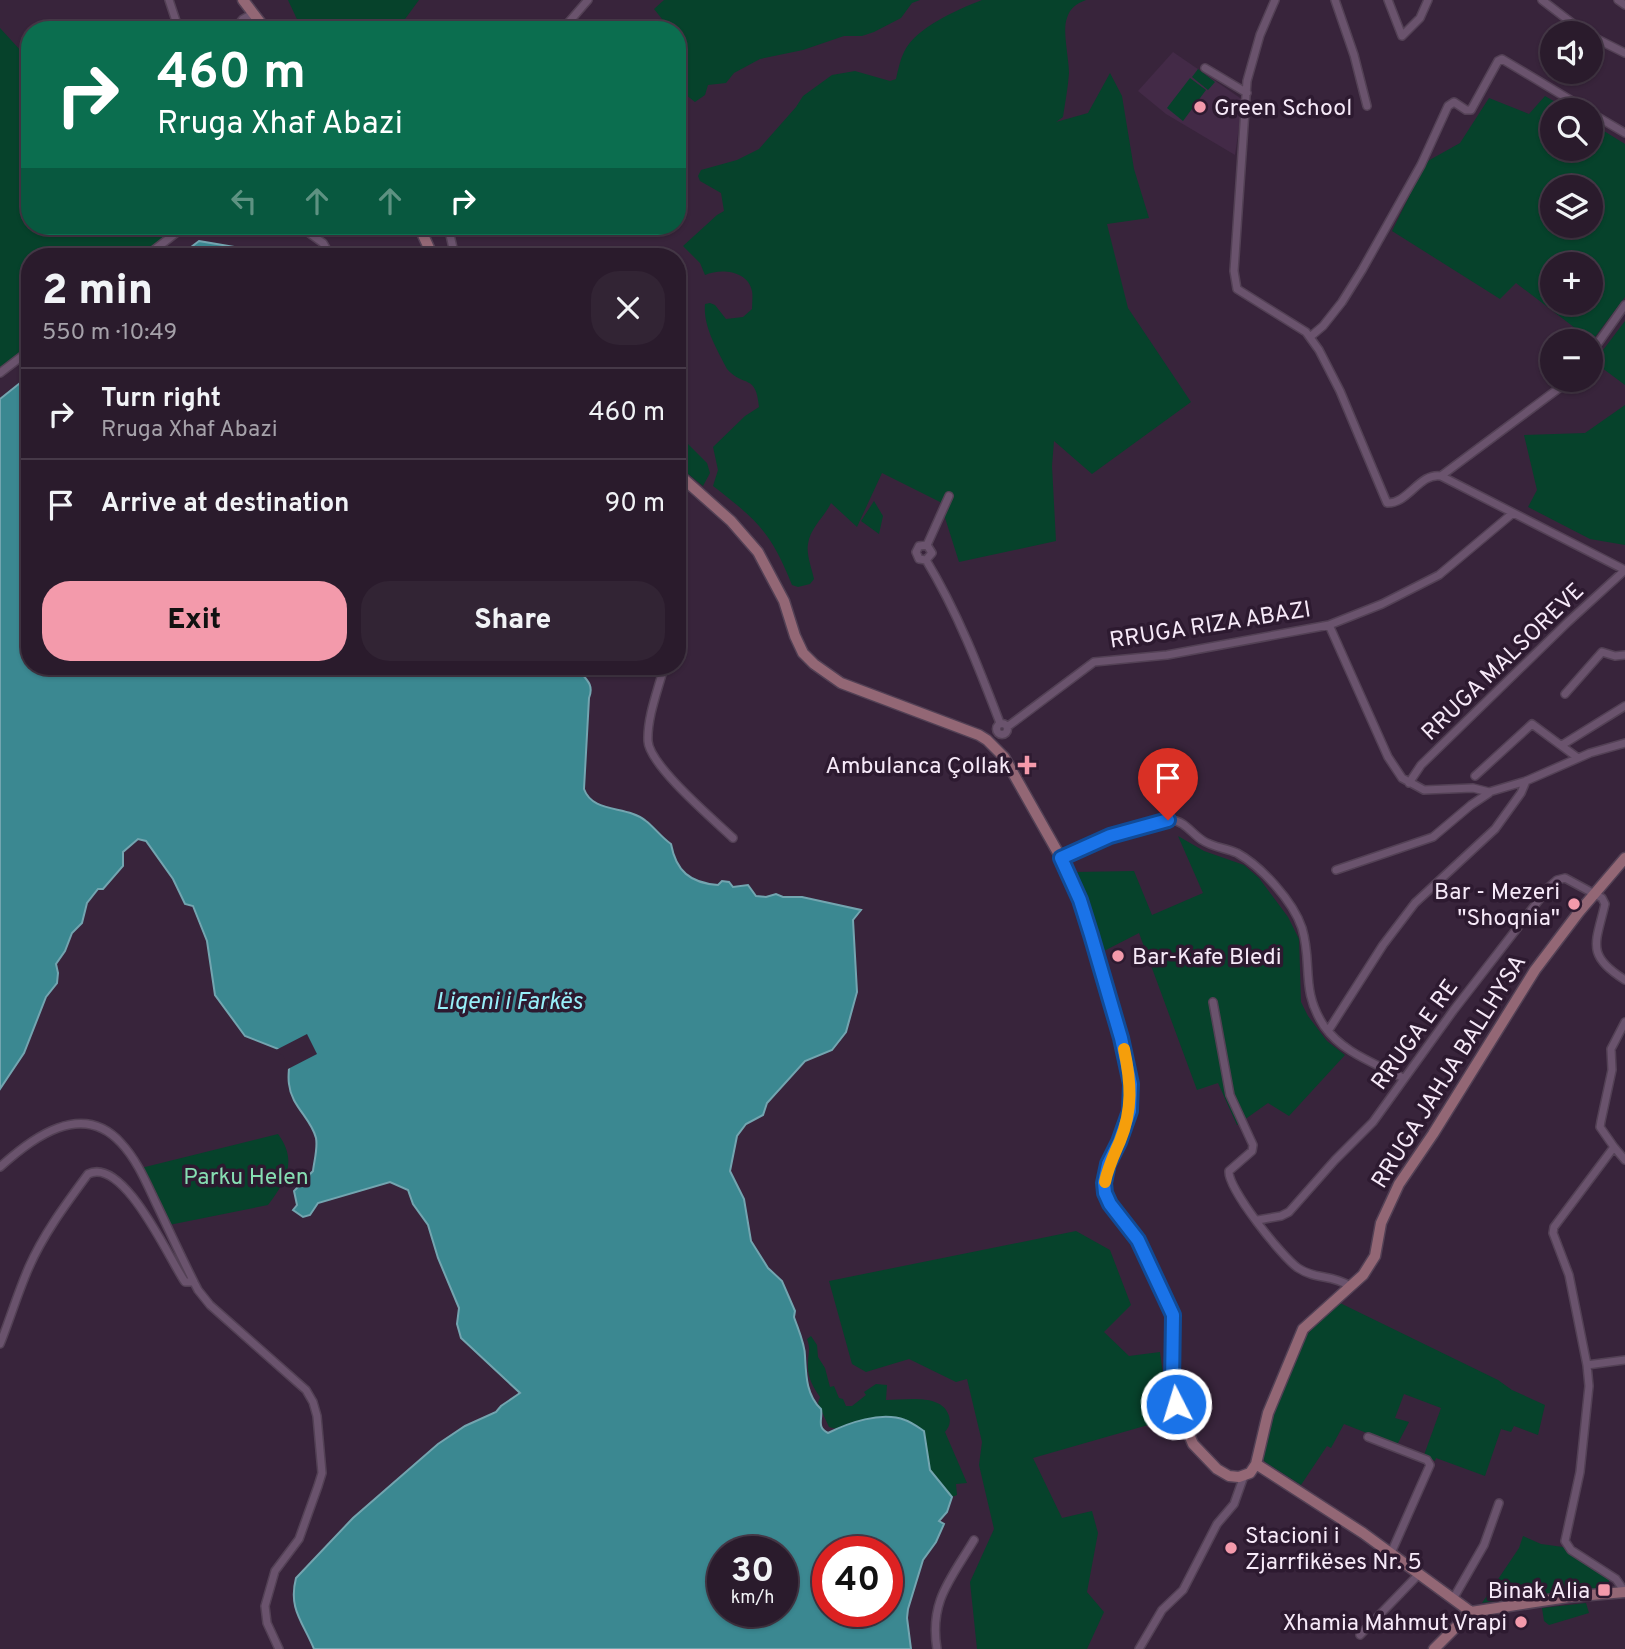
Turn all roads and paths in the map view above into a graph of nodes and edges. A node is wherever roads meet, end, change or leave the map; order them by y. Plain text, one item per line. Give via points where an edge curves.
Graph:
1 (169, 0) edge
2 (243, 0) edge
3 (587, 0) edge
4 (1275, 0) edge
5 (1335, 0) edge
6 (1388, 0) edge
7 (1542, 0) edge
8 (1618, 0) edge
9 (1425, 2) edge
10 (1625, 5) edge
11 (252, 14) junction
12 (176, 21) edge
13 (241, 21) edge
14 (258, 21) edge
15 (570, 21) edge
16 (1570, 21) edge
17 (1603, 42) edge
18 (1625, 53) edge
19 (1205, 68) dead end
20 (1247, 93) junction
21 (1568, 98) edge
22 (1367, 106) dead end
23 (1603, 120) edge
24 (1625, 133) edge
25 (173, 235) edge
26 (312, 235) edge
27 (157, 248) edge
28 (326, 248) edge
29 (1625, 305) edge
30 (1603, 336) edge
31 (1310, 337) junction
32 (21, 356) edge
33 (0, 373) edge
34 (1554, 392) edge
35 (1441, 476) junction
36 (686, 481) edge
37 (949, 496) dead end
38 (1513, 513) junction
39 (927, 545) junction
40 (926, 560) junction
41 (1625, 570) edge
42 (1329, 625) junction
43 (1625, 655) edge
44 (662, 675) edge
45 (1565, 694) dead end
46 (1625, 706) edge
47 (1004, 725) junction
48 (1625, 743) edge
49 (992, 744) junction
50 (1562, 745) junction
51 (1578, 758) junction
52 (1475, 776) dead end
53 (1526, 781) junction
54 (1409, 783) junction
55 (1489, 792) junction
56 (733, 838) dead end
57 (1061, 858) junction
58 (1625, 858) edge
59 (1336, 870) dead end
60 (1595, 892) junction
61 (1625, 980) edge
62 (1213, 1002) dead end
63 (1625, 1022) edge
64 (1328, 1031) junction
65 (1403, 1078) junction
66 (1614, 1147) junction
67 (1625, 1160) edge
68 (0, 1167) edge
69 (1258, 1220) junction
70 (194, 1282) junction
71 (1350, 1286) junction
72 (0, 1344) edge
73 (1625, 1360) edge
74 (1587, 1365) junction
75 (1368, 1437) dead end
76 (1256, 1464) junction
77 (1244, 1476) junction
78 (1499, 1503) dead end
79 (975, 1540) dead end
80 (1391, 1553) junction
81 (1419, 1574) junction
82 (1625, 1592) edge
83 (1453, 1599) junction
84 (1471, 1612) junction
85 (1360, 1635) dead end
86 (279, 1649) edge
87 (937, 1649) edge
88 (1139, 1649) edge
89 (1434, 1649) edge

1 - 12 street
2 - 11 street
3 - 15 street
4 - 20 street via 1257,46
5 - 22 street
6 - 9 street via 1402,36 1414,27
7 - 16 street
8 - 10 street
11 - 13 street
11 - 14 street
17 - 18 street
19 - 20 street
20 - 31 street via 1234,271 1237,289
21 - 31 street via 1502,60 1471,110 1454,103 1448,106 1362,270 1342,302
23 - 24 street
25 - 27 street
26 - 28 street
29 - 30 street
31 - 35 street via 1331,370 1385,501 1393,503 1431,477
32 - 33 street
34 - 35 street
35 - 38 street
36 - 49 street via 758,552 784,601 794,636 814,664 841,682
37 - 39 street
38 - 41 street
38 - 42 street via 1438,575
39 - 40 street via 932,553
39 - 40 street via 916,552 919,559
40 - 47 street
41 - 54 street, RRUGA MALSOREVE via 1420,765
42 - 47 street, RRUGA RIZA ABAZI via 1167,655 1094,662
42 - 54 street, RRUGA RIZA ABAZI via 1388,757
43 - 45 street via 1602,652
44 - 56 street via 649,733 651,754
46 - 50 street
47 - 49 street via 997,728
48 - 51 street
49 - 57 street via 1014,772
50 - 51 street
50 - 52 street via 1532,724
51 - 53 street
53 - 55 street
53 - 64 street via 1495,829 1415,902
54 - 55 street via 1424,790 1473,788
55 - 59 street via 1433,838
57 - 64 street via 1110,836 1168,820 1249,860 1268,877 1298,920 1310,1000
57 - 77 street via 1091,935 1131,1084 1130,1111 1108,1164 1105,1193 1138,1240 1173,1315 1172,1385 1193,1444 1217,1469 1229,1476
58 - 60 street, RRUGA JAHJA BALLHYSA
60 - 61 street via 1605,904 1597,955
60 - 65 street, RRUGA E RE via 1565,878 1549,887
60 - 71 street, RRUGA JAHJA BALLHYSA via 1535,970 1399,1184 1381,1223 1375,1256
62 - 69 street via 1230,1095 1253,1145 1228,1174 1234,1190
63 - 66 street via 1611,1049 1612,1070 1600,1127
64 - 65 street via 1353,1053
65 - 69 street, RRUGA E RE via 1373,1122 1289,1212
66 - 67 street
66 - 74 street via 1553,1233 1569,1275
68 - 70 street via 57,1127 82,1124 110,1134 140,1170
69 - 71 street via 1276,1248 1299,1269 1338,1278
70 - 72 street via 185,1282 118,1180 93,1172 61,1210 36,1254
70 - 86 street via 210,1305 306,1390 317,1416 322,1473 299,1539 275,1571 265,1606
71 - 76 street, RRUGA JAHJA BALLHYSA via 1301,1332 1268,1413
73 - 74 street
74 - 82 street via 1589,1400 1565,1541 1616,1579
75 - 80 street via 1430,1465
76 - 77 street
76 - 80 street
77 - 88 street via 1234,1504 1217,1524 1183,1590 1162,1610
78 - 83 street via 1484,1545
79 - 87 street via 939,1601 934,1619
80 - 81 street
81 - 83 street
81 - 85 street
82 - 84 street
83 - 84 street
84 - 89 street

